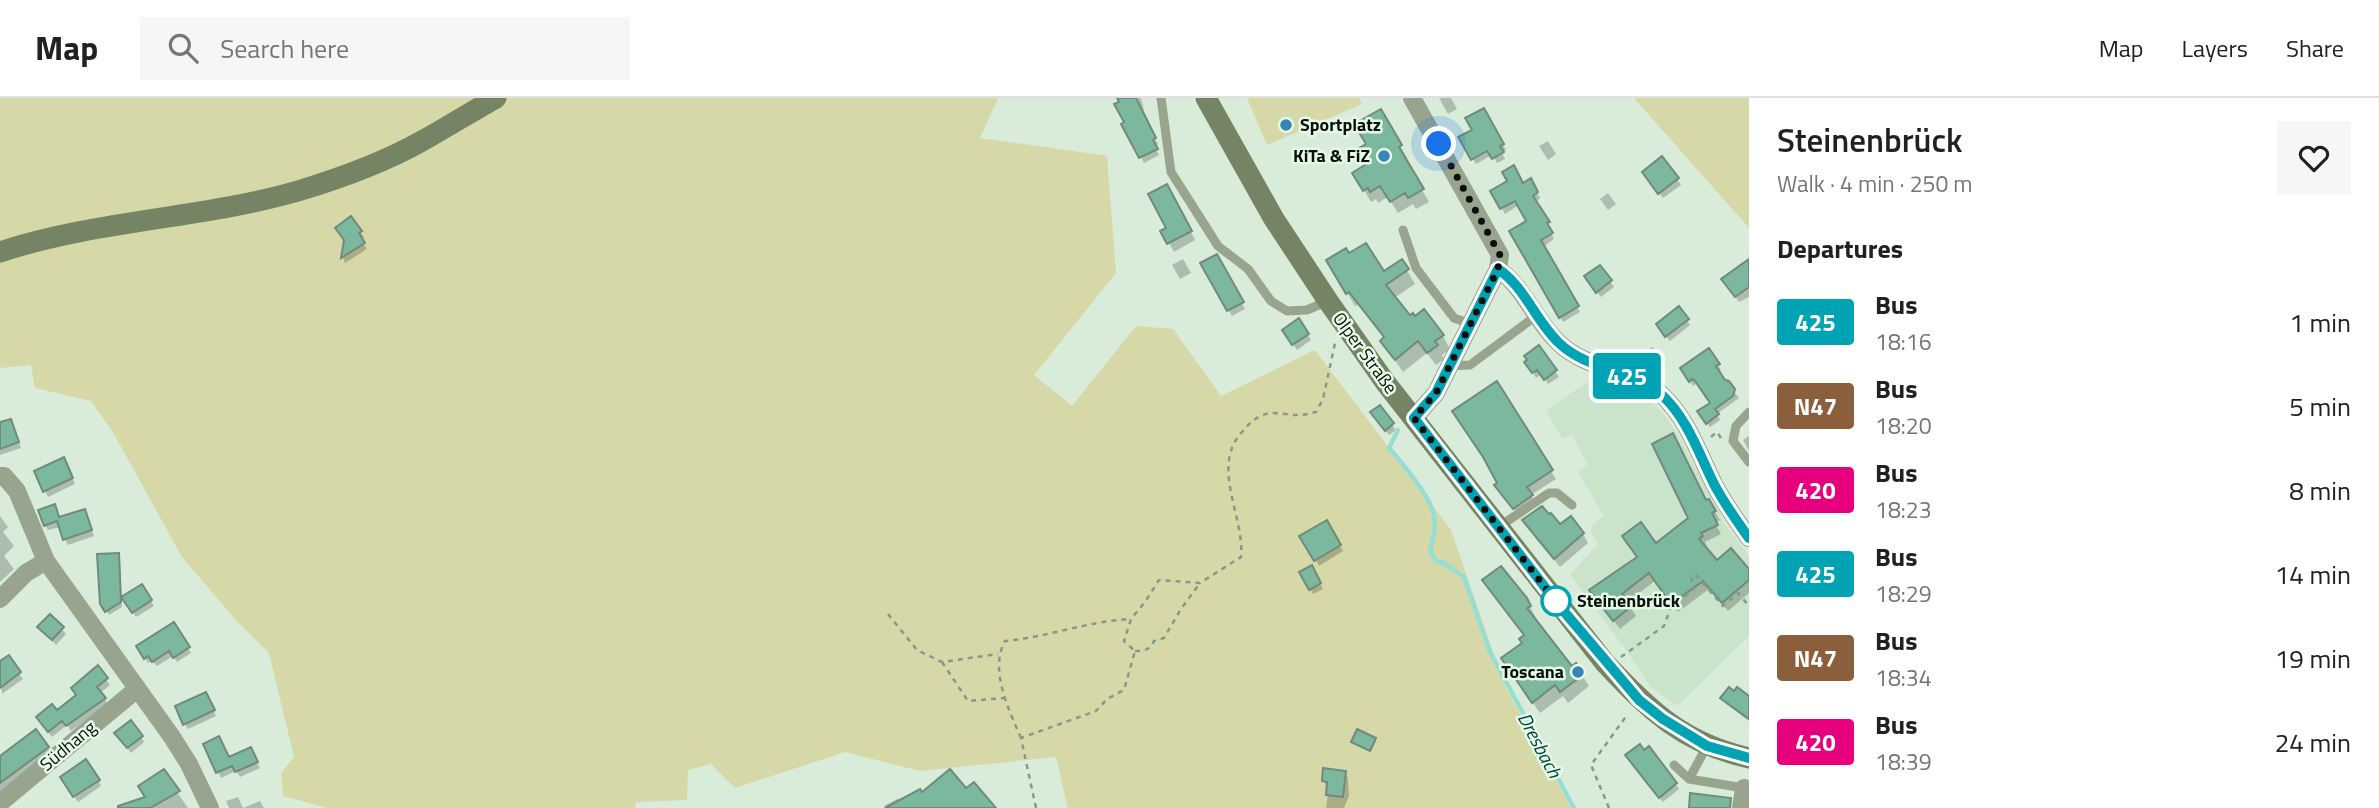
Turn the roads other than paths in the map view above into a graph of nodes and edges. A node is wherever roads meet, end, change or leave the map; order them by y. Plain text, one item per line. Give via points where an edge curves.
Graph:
1 (496, 98) edge
2 (1161, 98) edge
3 (1206, 98) edge
4 (1412, 98) edge
5 (1404, 230) dead end
6 (0, 251) edge
7 (1498, 269) junction
8 (1328, 301) junction
9 (1536, 316) junction
10 (1471, 324) junction
11 (1450, 366) junction
12 (1749, 412) edge
13 (1414, 418) junction
14 (1749, 462) edge
15 (0, 476) edge
16 (1572, 505) dead end
17 (1498, 527) junction
18 (1749, 538) edge
19 (46, 561) junction
20 (0, 599) edge
21 (137, 690) junction
22 (1707, 746) junction
23 (1749, 758) edge
24 (1674, 765) dead end
25 (1689, 779) junction
26 (1744, 788) joint
27 (0, 803) edge
28 (209, 808) edge
29 (1741, 808) edge

1 - 6 main road via 422,142 361,170 297,191
2 - 8 lane, Olper Straße via 1171,172 1218,246 1248,269 1271,301 1287,311 1307,310
3 - 8 main road, Olper Straße via 1274,219
4 - 7 street via 1494,242 1500,255
5 - 10 lane via 1416,268 1454,318
7 - 9 street via 1512,278
7 - 10 street
8 - 13 main road, Olper Straße
9 - 11 lane via 1470,365
9 - 18 street via 1575,355 1651,386 1675,409 1731,514
10 - 11 street
11 - 13 street via 1436,393
12 - 14 lane via 1736,426 1733,441
13 - 17 main road, Olper Straße
15 - 19 street via 18,491
16 - 17 lane via 1549,493
17 - 22 main road, Olper Straße via 1639,700
19 - 20 street
19 - 21 street
21 - 27 street, Südhang
21 - 28 street via 189,764
22 - 23 main road, Olper Straße
22 - 25 lane
24 - 25 lane
25 - 26 lane
26 - 29 street

